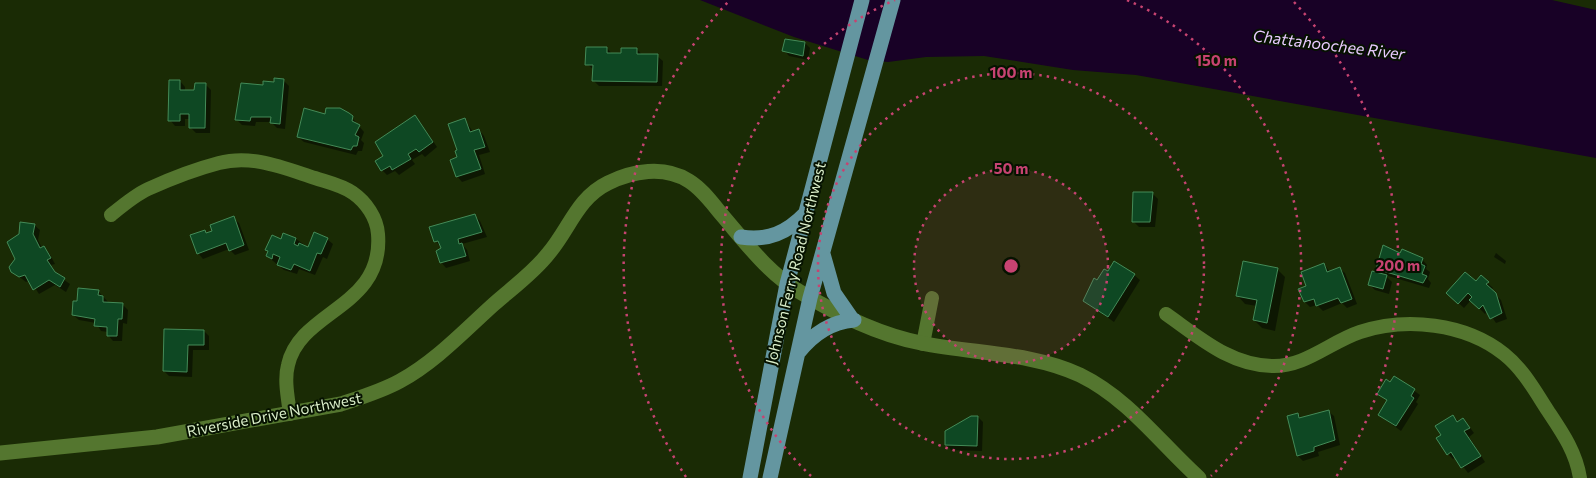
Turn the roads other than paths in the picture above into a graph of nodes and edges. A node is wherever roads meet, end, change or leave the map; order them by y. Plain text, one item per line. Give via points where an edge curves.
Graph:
1 (862, 0) edge
2 (894, 0) edge
3 (806, 214) junction
4 (111, 215) dead end
5 (741, 237) junction
6 (823, 252) junction
7 (787, 284) junction
8 (810, 298) junction
9 (932, 298) dead end
10 (1166, 314) dead end
11 (853, 320) junction
12 (923, 344) junction
13 (797, 354) junction
14 (290, 414) junction
15 (0, 453) edge
16 (750, 478) edge
17 (770, 478) edge
18 (1200, 478) edge
19 (1580, 478) edge

1 - 3 main road, Johnson Ferry Road Northwest
2 - 6 main road, Johnson Ferry Road Northwest
3 - 5 main road via 773,237
3 - 7 main road, Johnson Ferry Road Northwest
4 - 14 street via 147,189 220,162 245,160 268,163 340,186 363,201 378,232 374,270 363,286 293,350 286,376
5 - 7 street, Riverside Drive Northwest via 757,257
5 - 14 street, Riverside Drive Northwest via 689,181 659,172 628,175 600,188 584,200 562,236 537,266 431,360 401,380 368,395
6 - 8 main road, Johnson Ferry Road Northwest
6 - 11 main road via 832,290
7 - 8 street, Riverside Drive Northwest
7 - 16 main road, Johnson Ferry Road Northwest
8 - 11 street, Riverside Drive Northwest
8 - 13 main road, Johnson Ferry Road Northwest
9 - 12 street
10 - 19 street via 1222,353 1253,365 1293,364 1360,332 1387,326 1415,324 1449,328 1479,338 1504,354 1523,374 1568,442
11 - 12 street, Riverside Drive Northwest via 900,339
11 - 13 main road via 824,328
12 - 18 street, Riverside Drive Northwest via 1024,357 1079,375 1148,424 1181,462
13 - 17 main road, Johnson Ferry Road Northwest
14 - 15 street, Riverside Drive Northwest via 157,438

